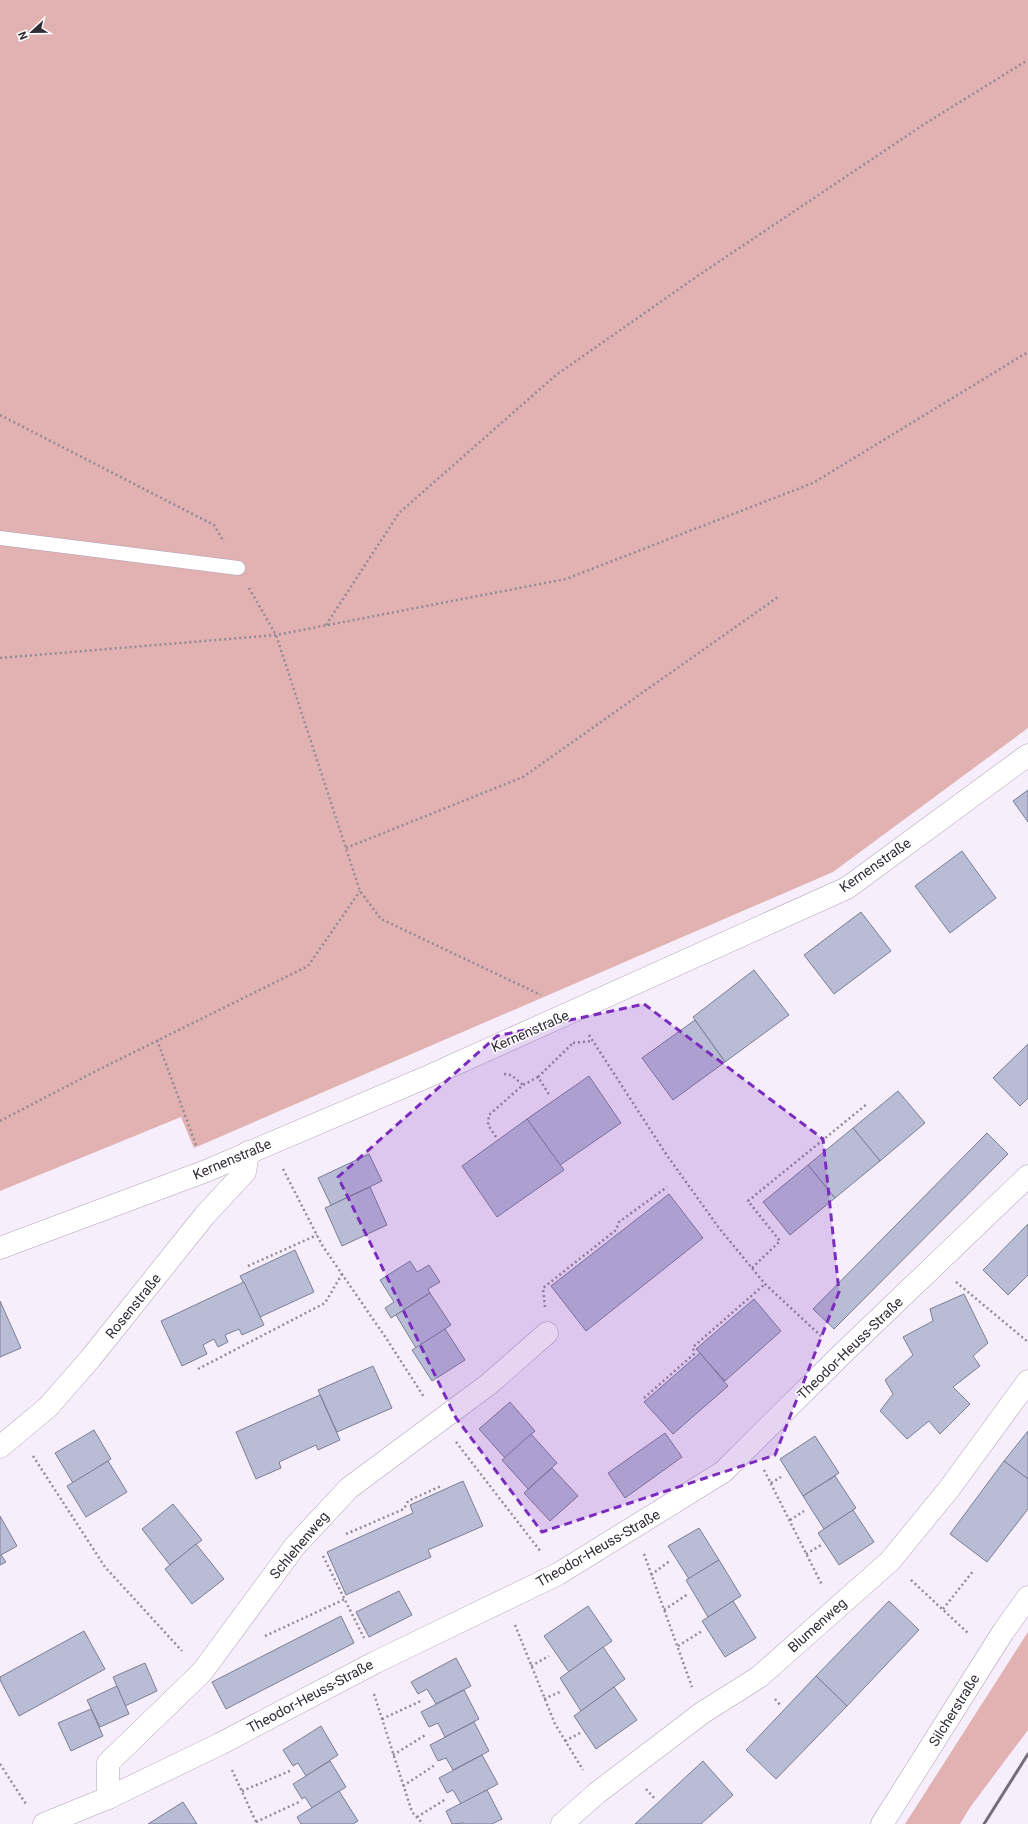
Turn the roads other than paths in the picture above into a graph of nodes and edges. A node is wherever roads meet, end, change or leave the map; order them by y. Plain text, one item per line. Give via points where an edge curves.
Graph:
1 (0, 538) edge
2 (238, 568) road end
3 (1028, 755) edge
4 (248, 1152) junction
5 (1028, 1176) edge
6 (0, 1248) edge
7 (547, 1333) road end
8 (1028, 1381) edge
9 (0, 1447) edge
10 (1028, 1597) edge
11 (108, 1798) junction
12 (37, 1817) edge
13 (562, 1824) edge
14 (882, 1824) edge

1 - 2 lane
3 - 4 street, Kernenstraße via 847,888 429,1076
4 - 6 street, Kernenstraße via 206,1171
4 - 9 street, Rosenstraße via 245,1172 206,1215 90,1358 48,1407
5 - 11 street, Theodor-Heuss-Straße via 723,1472 558,1574 371,1664 220,1744
7 - 11 street, Schlehenweg via 489,1384 349,1488 295,1546 202,1672 108,1763
8 - 13 street, Blumenweg via 949,1489 890,1561 759,1678 702,1713 596,1793
10 - 14 street, Silcherstraße via 1003,1632
11 - 12 street, Theodor-Heuss-Straße

